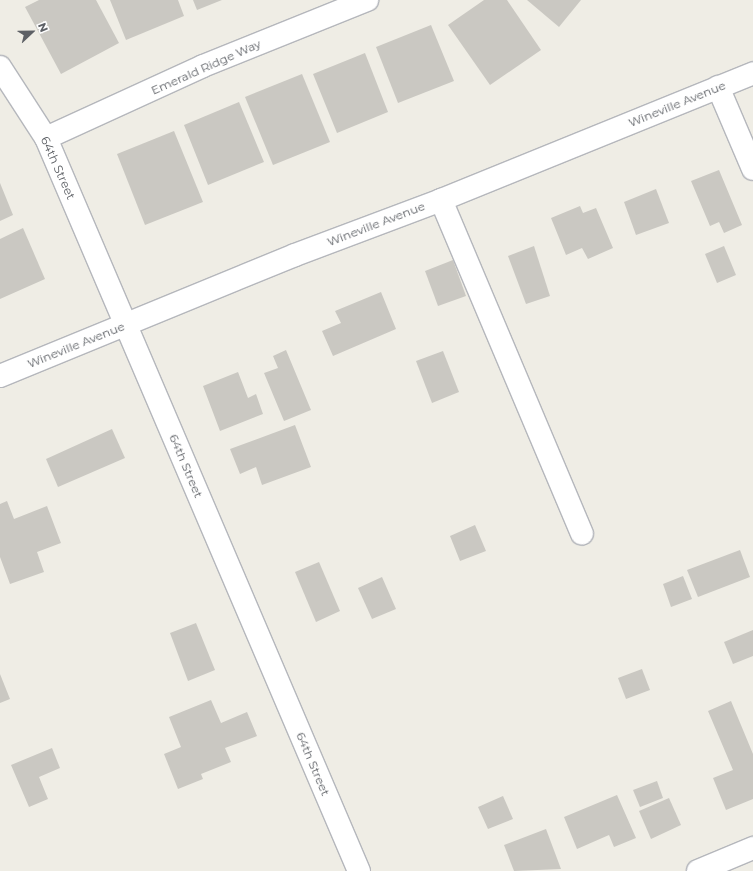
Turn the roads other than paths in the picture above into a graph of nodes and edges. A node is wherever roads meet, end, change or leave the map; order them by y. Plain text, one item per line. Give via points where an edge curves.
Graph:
1 (367, 0) edge
2 (0, 67) edge
3 (753, 73) edge
4 (718, 88) junction
5 (46, 138) junction
6 (753, 169) edge
7 (441, 200) junction
8 (125, 325) junction
9 (0, 376) edge
10 (582, 533) dead end
11 (753, 848) edge
12 (359, 871) edge
13 (698, 871) edge

1 - 5 street, Emerald Ridge Way via 203,66
2 - 5 street, 64th Street
3 - 4 street, Wineville Avenue
4 - 6 street
4 - 7 street, Wineville Avenue
5 - 8 street, 64th Street
7 - 8 street, Wineville Avenue via 295,255
7 - 10 street
8 - 9 street, Wineville Avenue
8 - 12 street, 64th Street
11 - 13 street

